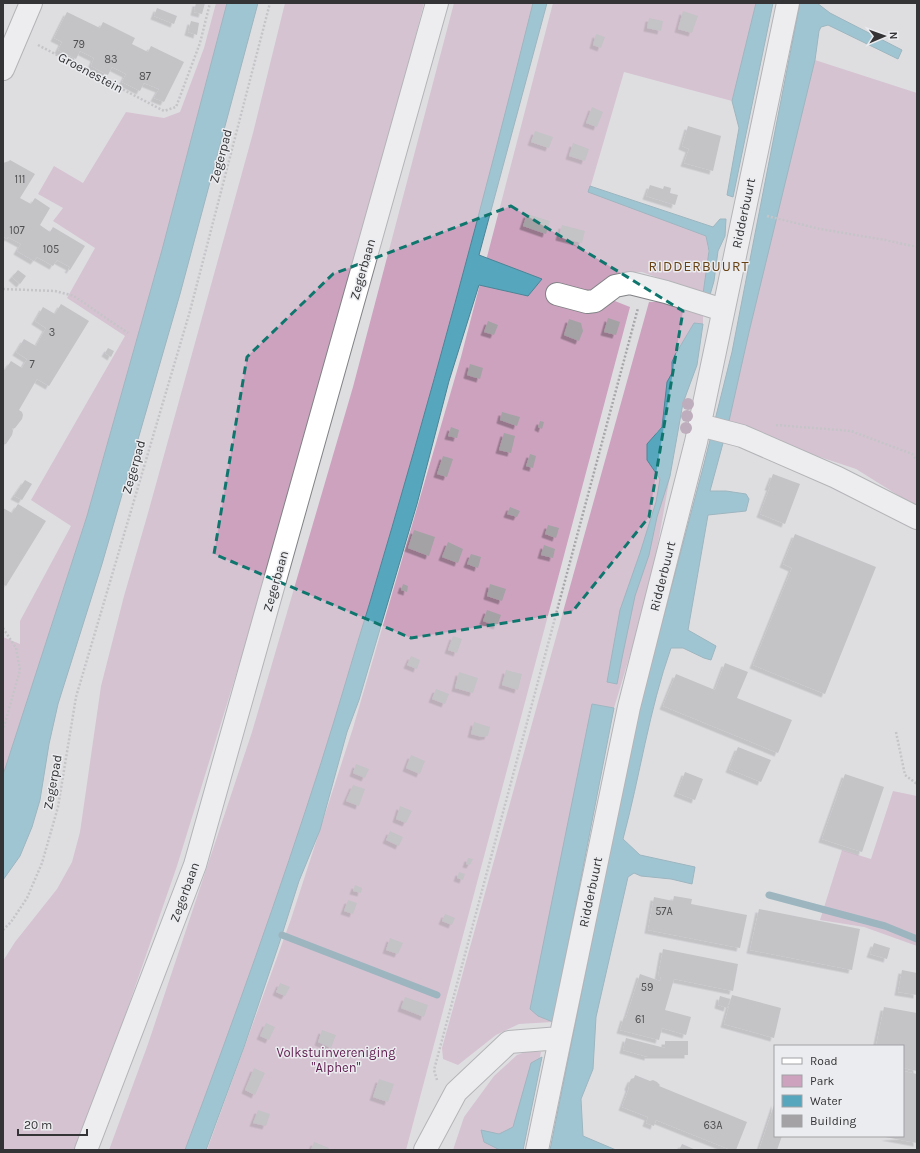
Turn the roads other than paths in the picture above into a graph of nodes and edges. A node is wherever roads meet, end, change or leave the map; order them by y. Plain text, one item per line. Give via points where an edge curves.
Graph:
1 (31, 3) edge
2 (436, 3) edge
3 (788, 3) edge
4 (11, 31) edge
5 (3, 69) edge
6 (557, 294) dead end
7 (723, 310) junction
8 (700, 425) junction
9 (917, 518) edge
10 (560, 1038) junction
11 (86, 1150) edge
12 (425, 1150) edge
13 (537, 1150) edge

1 - 4 street
2 - 11 street, Zegerbaan via 195,866
3 - 7 street, Ridderbuurt
4 - 5 street
6 - 7 street via 587,302 594,301 615,286 630,283
7 - 8 street, Ridderbuurt
8 - 9 street via 742,436 836,477
8 - 10 street, Ridderbuurt via 629,707
10 - 12 street via 509,1042 456,1092
10 - 13 street, Ridderbuurt

